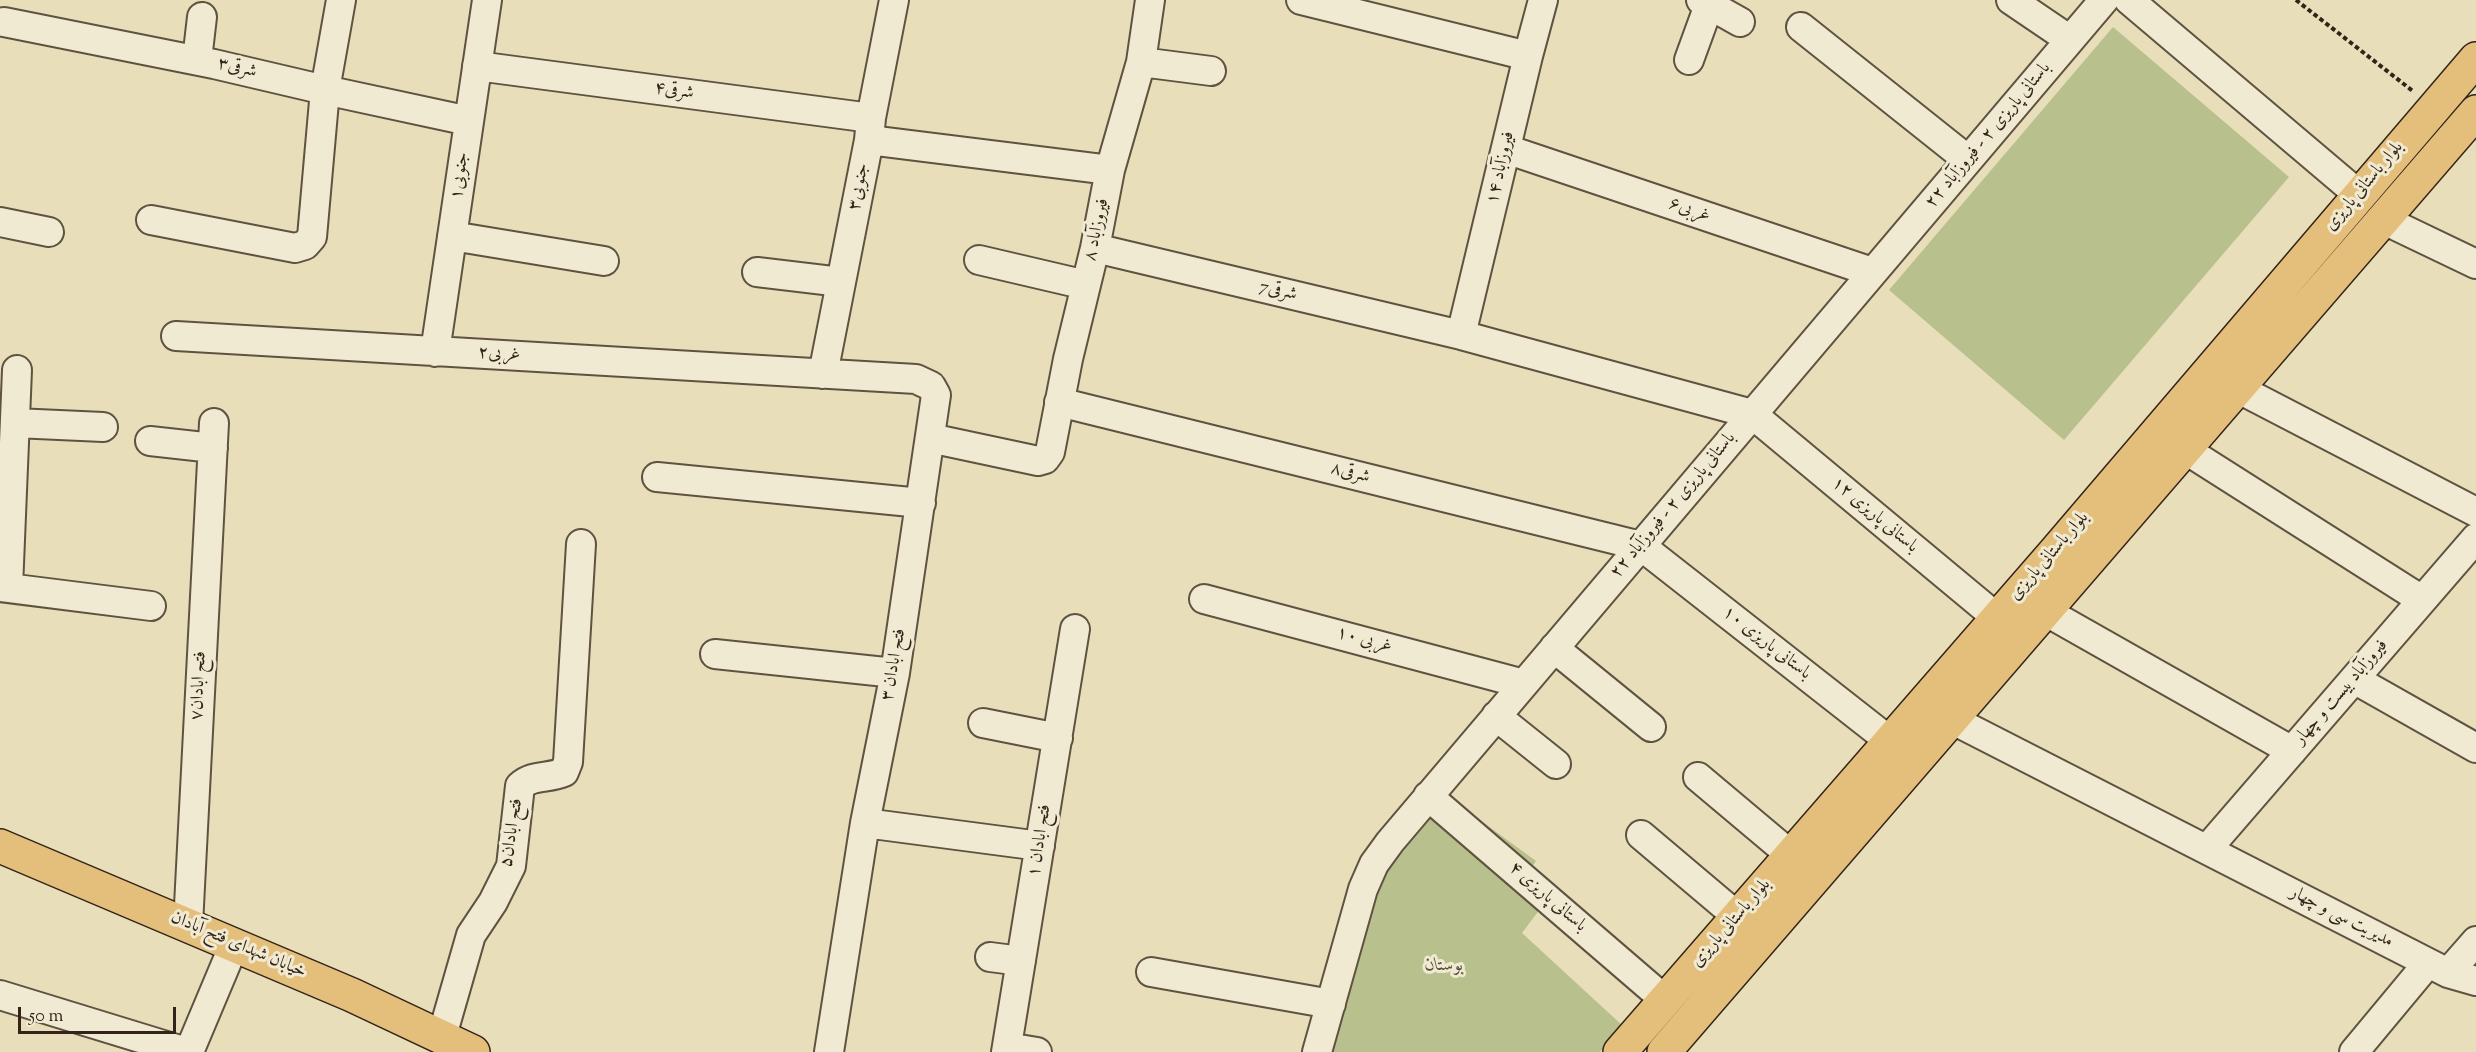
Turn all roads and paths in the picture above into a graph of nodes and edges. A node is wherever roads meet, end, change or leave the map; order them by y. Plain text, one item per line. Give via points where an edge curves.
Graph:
1 (341, 0) edge
2 (487, 0) edge
3 (894, 0) edge
4 (1150, 0) edge
5 (1301, 0) edge
6 (1543, 0) edge
7 (2011, 0) edge
8 (2104, 0) edge
9 (2129, 0) edge
10 (2296, 0) edge
11 (1705, 2) edge
12 (8, 16) edge
13 (202, 17) dead end
14 (1740, 22) dead end
15 (1801, 27) dead end
16 (2070, 40) junction
17 (1528, 56) junction
18 (2476, 59) edge
19 (197, 60) junction
20 (1689, 60) dead end
21 (1141, 62) junction
22 (477, 66) junction
23 (1211, 71) dead end
24 (326, 90) junction
25 (2433, 107) junction
26 (2476, 112) edge
27 (469, 121) junction
28 (870, 129) junction
29 (1506, 149) junction
30 (1968, 160) junction
31 (1110, 170) junction
32 (2358, 194) junction
33 (2382, 219) junction
34 (151, 220) dead end
35 (0, 222) edge
36 (50, 232) dead end
37 (452, 236) junction
38 (1095, 248) junction
39 (980, 260) dead end
40 (604, 261) dead end
41 (2476, 264) edge
42 (757, 272) dead end
43 (1872, 272) junction
44 (842, 282) junction
45 (1086, 285) junction
46 (1461, 335) junction
47 (176, 336) dead end
48 (435, 352) junction
49 (17, 370) dead end
50 (823, 374) junction
51 (2237, 388) junction
52 (1059, 402) junction
53 (1752, 414) junction
54 (15, 423) junction
55 (104, 427) dead end
56 (930, 438) junction
57 (150, 441) dead end
58 (2186, 450) junction
59 (657, 477) dead end
60 (921, 503) junction
61 (2476, 512) edge
62 (2476, 538) edge
63 (581, 544) dead end
64 (1641, 546) junction
65 (4, 587) edge
66 (1204, 599) dead end
67 (2422, 600) junction
68 (151, 606) dead end
69 (2045, 611) junction
70 (1996, 617) junction
71 (1076, 629) dead end
72 (1554, 648) junction
73 (715, 654) dead end
74 (895, 673) junction
75 (2354, 679) junction
76 (1524, 684) junction
77 (1496, 716) junction
78 (1951, 719) junction
79 (983, 723) dead end
80 (1651, 727) dead end
81 (1058, 738) junction
82 (1891, 742) junction
83 (2476, 748) edge
84 (2292, 751) junction
85 (1556, 764) dead end
86 (1698, 777) dead end
87 (1428, 796) junction
88 (865, 823) junction
89 (1641, 835) dead end
90 (0, 846) edge
91 (1040, 846) junction
92 (2208, 848) junction
93 (1792, 856) junction
94 (1738, 917) junction
95 (188, 925) junction
96 (2476, 941) edge
97 (234, 945) junction
98 (990, 957) dead end
99 (1021, 961) junction
100 (2438, 968) junction
101 (1151, 972) dead end
102 (2476, 981) edge
103 (0, 995) edge
104 (1665, 1000) junction
105 (1331, 1004) junction
106 (442, 1036) junction
107 (156, 1048) edge
108 (1006, 1049) edge
109 (2363, 1050) edge
110 (187, 1052) edge
111 (473, 1052) edge
112 (829, 1052) edge
113 (1037, 1052) edge
114 (1317, 1052) edge
115 (1620, 1052) edge
116 (1664, 1052) edge

1 - 24 street
2 - 22 street, جنوبی۱
3 - 28 street, جنوبی۳
4 - 21 street, فیروزآباد ۸
5 - 17 street
6 - 17 street, فیروزآباد ۱۴
7 - 16 street
8 - 16 street, باستانی پاریزی ۲ - فیروزآباد ۲۲
9 - 32 street
10 - 25 path
11 - 14 street
11 - 20 street
12 - 19 street, شرقی۳
13 - 19 street
15 - 30 street
16 - 30 street, باستانی پاریزی ۲ - فیروزآباد ۲۲
17 - 29 street, فیروزآباد ۱۴
18 - 25 main road, بلوار باستانی پاریزی
19 - 24 street, شرقی۳
21 - 23 street
21 - 31 street, فیروزآباد ۸
22 - 27 street, جنوبی۱
22 - 28 street, شرقی۴
24 - 27 street, شرقی۳
24 - 34 street via 312,237 305,245 295,248
25 - 32 main road, بلوار باستانی پاریزی
26 - 33 main road, بلوار باستانی پاریزی
27 - 37 street, جنوبی۱
28 - 31 street
28 - 44 street, جنوبی۳
29 - 43 street, غربی۶
29 - 46 street, فیروزآباد ۱۴
30 - 43 street, باستانی پاریزی ۲ - فیروزآباد ۲۲
31 - 38 street, فیروزآباد ۸
32 - 70 main road, بلوار باستانی پاریزی
33 - 41 street
33 - 51 main road, بلوار باستانی پاریزی
35 - 36 street
37 - 40 street
37 - 48 street, جنوبی۱
38 - 45 street, فیروزآباد ۸
38 - 46 street, شرقی7
39 - 45 street
42 - 44 street
43 - 53 street, باستانی پاریزی ۲ - فیروزآباد ۲۲
44 - 50 street, جنوبی۳
45 - 52 street, فیروزآباد ۸
46 - 53 street, شرقی7
47 - 48 street, غربی۲
48 - 50 street, غربی۲
49 - 54 street
50 - 56 street, فتح ابادان ۳ via 916,379 931,386 936,395
51 - 58 main road, بلوار باستانی پاریزی
51 - 61 street
52 - 56 street, فیروزآباد ۸ via 1050,452 1038,461
52 - 64 street, شرقی۸
53 - 64 street, باستانی پاریزی ۲ - فیروزآباد ۲۲
53 - 70 street, باستانی پاریزی ۱۲
54 - 55 street
54 - 65 street
56 - 60 street, فتح ابادان ۳
57 - 95 street, فتح ابادان۷ via 213,435
58 - 67 street
58 - 69 main road, بلوار باستانی پاریزی
59 - 60 street
60 - 74 street, فتح ابادان ۳
62 - 67 street, فیروزآباد بیست و چهار
63 - 106 street, فتح ابادان۵ via 568,762 564,772 528,778 520,786 511,866 471,935
64 - 72 street, باستانی پاریزی ۲ - فیروزآباد ۲۲
64 - 82 street, باستانی پاریزی ۱۰
65 - 68 street
66 - 76 street, غربی ۱۰
67 - 75 street, فیروزآباد بیست و چهار
69 - 78 main road, بلوار باستانی پاریزی
69 - 84 street
70 - 82 main road, بلوار باستانی پاریزی
71 - 81 street, فتح ابادان ۱
72 - 76 street, باستانی پاریزی ۲ - فیروزآباد ۲۲
72 - 80 street
73 - 74 street
74 - 88 street, فتح ابادان ۳
75 - 83 street
75 - 84 street, فیروزآباد بیست و چهار
76 - 77 street, باستانی پاریزی ۲ - فیروزآباد ۲۲
77 - 85 street
77 - 87 street, باستانی پاریزی ۲ - فیروزآباد ۲۲
78 - 92 street, مدیریت سی و چهار
78 - 116 main road, بلوار باستانی پاریزی
79 - 81 street
81 - 91 street, فتح ابادان ۱
82 - 93 main road, بلوار باستانی پاریزی
84 - 92 street, فیروزآباد بیست و چهار
86 - 93 street
87 - 104 street, باستانی پاریزی ۴
87 - 105 street, باستانی پاریزی ۲ - فیروزآباد ۲۲ via 1374,864 1363,889
88 - 91 street
88 - 112 street, فتح ابادان ۳
89 - 94 street
90 - 95 main road, خیابان شهدای فتح آبادان
91 - 99 street, فتح ابادان ۱
92 - 100 street, مدیریت سی و چهار
93 - 94 main road, بلوار باستانی پاریزی
94 - 104 main road, بلوار باستانی پاریزی
95 - 97 main road, خیابان شهدای فتح آبادان
96 - 100 street
97 - 106 main road, خیابان شهدای فتح آبادان
97 - 110 street
98 - 99 street
99 - 108 street, فتح ابادان ۱
100 - 102 street, مدیریت سی و چهار
100 - 109 street
101 - 105 street
103 - 107 street
104 - 115 main road, بلوار باستانی پاریزی
105 - 114 street, باستانی پاریزی ۲ - فیروزآباد ۲۲
106 - 111 main road, خیابان شهدای فتح آبادان
107 - 110 street
108 - 113 street

